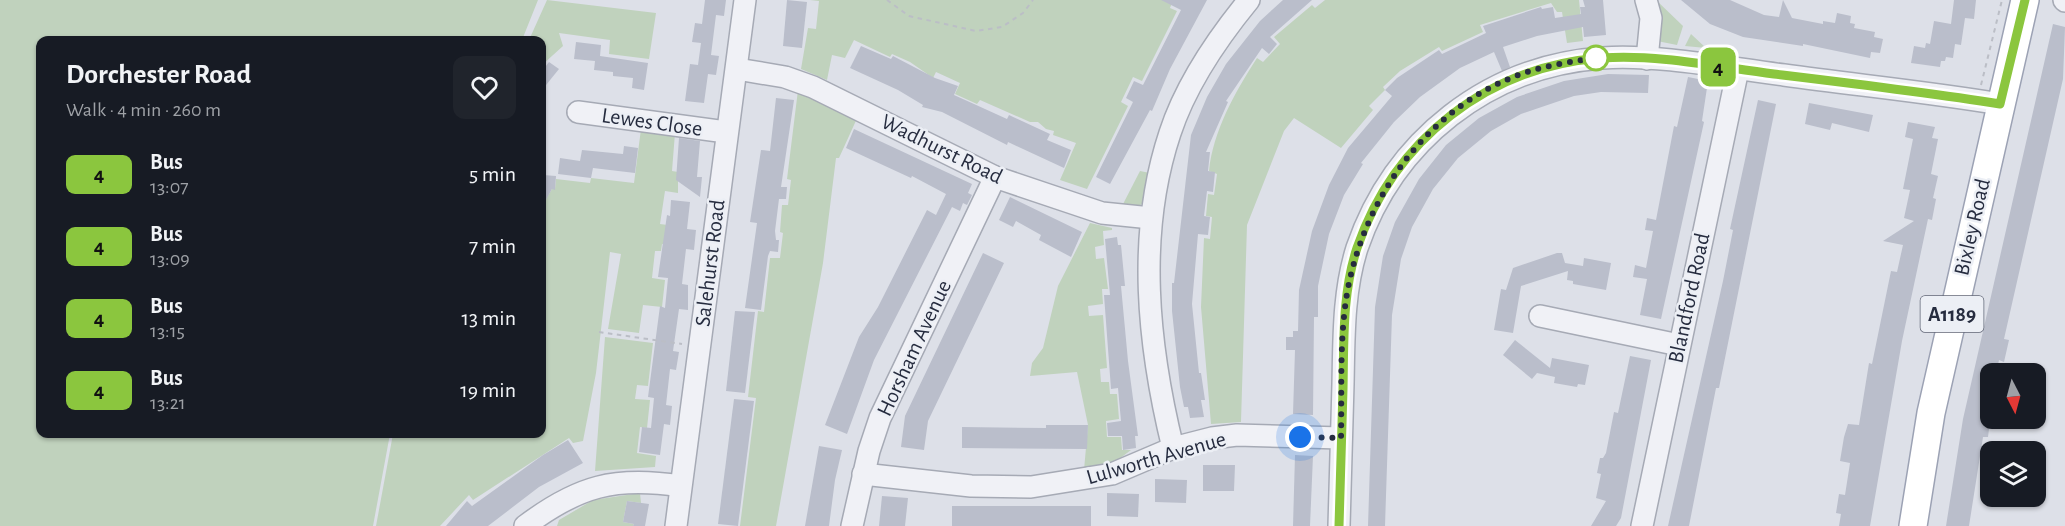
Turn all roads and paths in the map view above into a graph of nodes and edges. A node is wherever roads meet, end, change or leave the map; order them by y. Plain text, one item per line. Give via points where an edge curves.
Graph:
1 (745, 0) edge
2 (887, 0) edge
3 (1033, 0) edge
4 (1249, 0) edge
5 (1646, 0) edge
6 (2002, 0) edge
7 (2025, 0) edge
8 (1647, 59) junction
9 (737, 69) junction
10 (1738, 69) junction
11 (1989, 102) junction
12 (578, 111) dead end
13 (726, 132) junction
14 (994, 177) junction
15 (1151, 218) junction
16 (1539, 317) dead end
17 (599, 332) dead end
18 (1679, 345) junction
19 (699, 346) junction
20 (1341, 438) junction
21 (1173, 448) junction
22 (863, 474) junction
23 (680, 486) junction
24 (525, 526) edge
25 (676, 526) edge
26 (852, 526) edge
27 (1339, 526) edge
28 (1642, 526) edge
29 (1913, 526) edge

1 - 9 street, Salehurst Road
2 - 3 path via 909,16 976,32 1002,27 1023,13
4 - 15 street via 1207,56 1183,100 1170,132
5 - 8 street via 1651,18
6 - 11 path
7 - 11 main road, Bixley Road / A1189
8 - 10 street
8 - 20 street via 1605,57 1573,61 1514,77 1453,112 1401,164 1374,209 1357,249 1348,290
9 - 13 street, Salehurst Road
9 - 14 street, Wadhurst Road via 784,77 813,87
10 - 11 street
10 - 18 street, Blandford Road
11 - 29 main road, Bixley Road / A1189
12 - 13 street, Lewes Close
13 - 19 street, Salehurst Road
14 - 15 street, Wadhurst Road via 1102,213
14 - 22 street, Horsham Avenue via 880,418
15 - 21 street via 1149,305 1154,361
16 - 18 street
17 - 19 path
18 - 28 street, Blandford Road
19 - 23 street, Salehurst Road
20 - 21 street, Lulworth Avenue via 1237,435
20 - 27 street
21 - 22 street, Lulworth Avenue via 1112,474 1030,487 971,486
22 - 26 street, Horsham Avenue
23 - 24 street via 630,481 597,485
23 - 25 street, Salehurst Road

